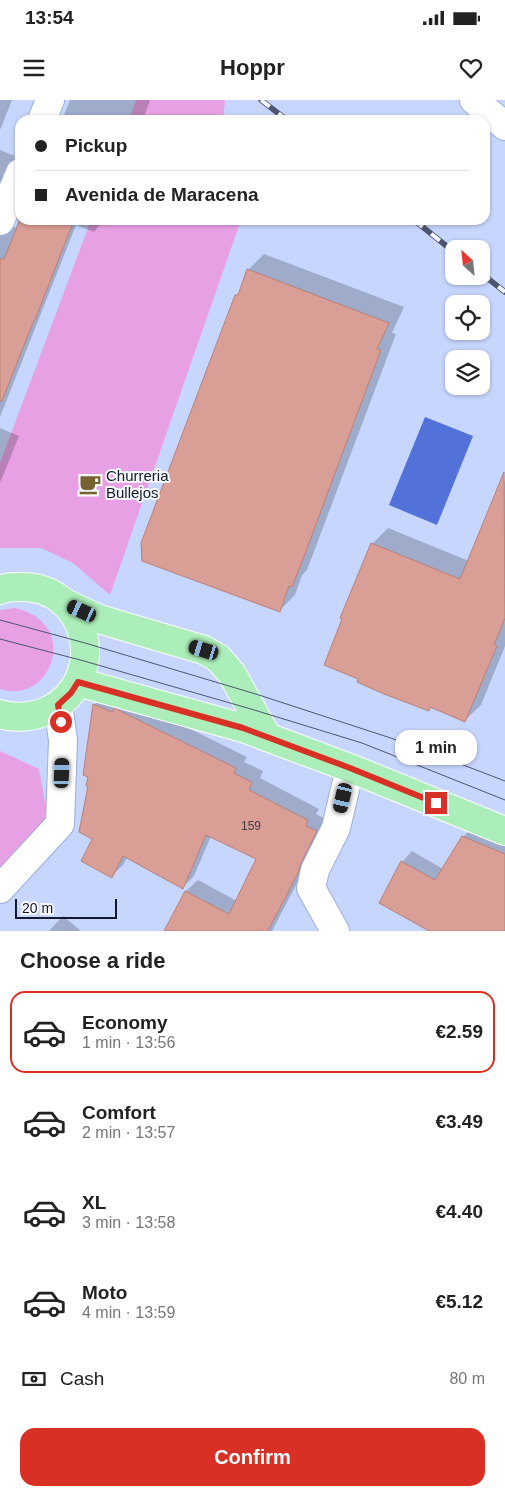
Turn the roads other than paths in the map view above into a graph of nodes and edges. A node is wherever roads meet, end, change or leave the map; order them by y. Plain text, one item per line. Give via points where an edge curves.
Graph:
1 (50, 100) edge
2 (474, 100) edge
3 (44, 115) edge
4 (505, 126) edge
5 (15, 185) edge
6 (0, 221) edge
7 (0, 590) edge
8 (65, 603) junction
9 (78, 682) junction
10 (58, 705) junction
11 (0, 714) edge
12 (267, 737) junction
13 (350, 768) junction
14 (505, 831) edge
15 (0, 889) edge
16 (334, 931) edge

1 - 3 street
2 - 4 street
5 - 6 street
7 - 8 main road via 30,586
8 - 9 main road via 80,623 85,643
8 - 12 main road via 99,619 204,650 218,658 232,674
9 - 10 main road
9 - 12 main road
10 - 11 main road via 32,716
10 - 15 street via 63,740 60,824
12 - 13 main road
13 - 14 main road
13 - 16 street via 336,828 314,870 311,888

